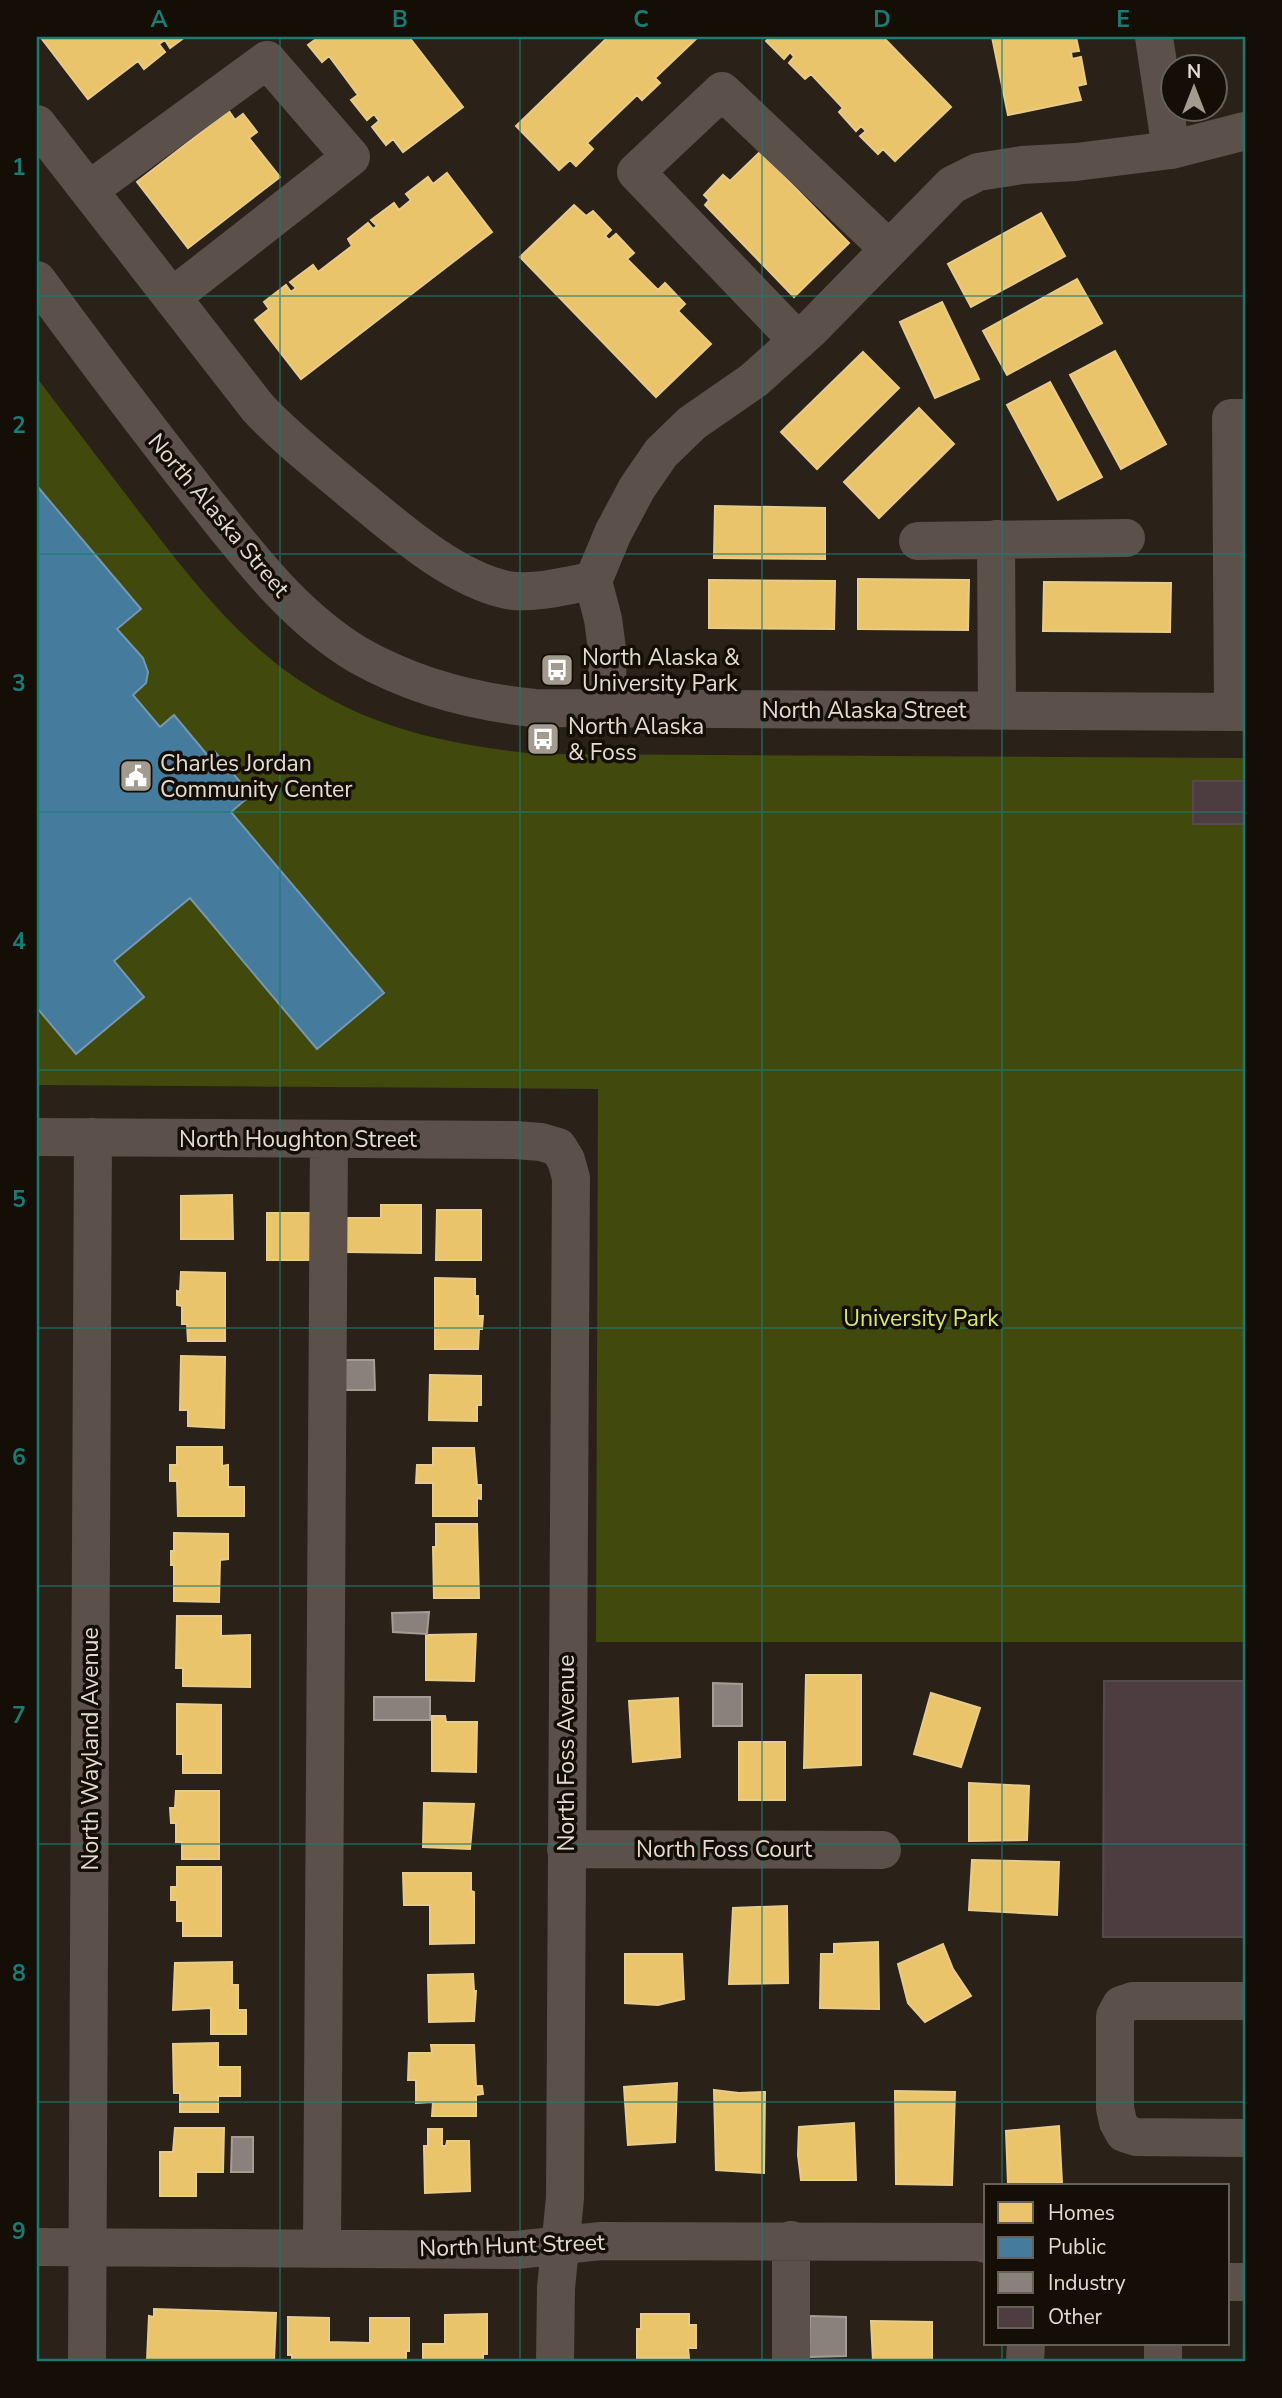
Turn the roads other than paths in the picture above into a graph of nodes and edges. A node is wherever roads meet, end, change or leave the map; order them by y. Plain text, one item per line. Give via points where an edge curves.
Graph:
1 (1154, 37) edge
2 (37, 124) edge
3 (1245, 131) edge
4 (1171, 150) junction
5 (89, 190) junction
6 (889, 249) junction
7 (37, 280) edge
8 (172, 297) junction
9 (798, 341) junction
10 (1245, 418) edge
11 (1126, 538) dead end
12 (996, 539) junction
13 (918, 541) dead end
14 (593, 581) junction
15 (608, 708) junction
16 (997, 711) junction
17 (1239, 712) edge
18 (37, 1137) edge
19 (93, 1138) junction
20 (329, 1139) junction
21 (558, 1147) joint
22 (566, 1849) junction
23 (882, 1850) dead end
24 (1245, 2001) edge
25 (1245, 2138) edge
26 (791, 2240) junction
27 (984, 2244) edge
28 (560, 2245) junction
29 (37, 2247) edge
30 (88, 2247) junction
31 (322, 2249) junction
32 (87, 2361) edge
33 (555, 2361) edge
34 (790, 2361) edge

1 - 4 street
2 - 5 street
3 - 4 street
4 - 6 street via 978,172 952,185
5 - 8 street
5 - 8 street via 267,60 351,158
6 - 9 street
6 - 9 street via 722,91 636,172
7 - 15 street, North Alaska Street via 143,424 265,575 345,646 379,666 452,695 535,708
8 - 14 street via 283,435 402,533 453,567 509,590
9 - 14 street via 754,380 692,423 661,453 613,533
10 - 17 street via 1231,418
11 - 12 street
12 - 13 street
12 - 16 street
14 - 15 street via 607,649
15 - 16 street, North Alaska Street
16 - 17 street, North Alaska Street
18 - 19 street, North Houghton Street
19 - 20 street, North Houghton Street
19 - 30 street, North Wayland Avenue
20 - 21 street, North Houghton Street via 514,1140
20 - 31 street
21 - 22 street, North Foss Avenue via 571,1178
22 - 23 street, North Foss Court
22 - 28 street, North Foss Avenue via 565,2198
24 - 25 street via 1133,2001 1121,2005 1115,2016 1115,2108 1124,2133 1136,2137
26 - 27 street, North Hunt Street
26 - 28 street, North Hunt Street
26 - 34 street
28 - 31 street, North Hunt Street via 516,2250
28 - 33 street, North Foss Avenue
29 - 30 street, North Hunt Street
30 - 31 street, North Hunt Street
30 - 32 street, North Wayland Avenue

